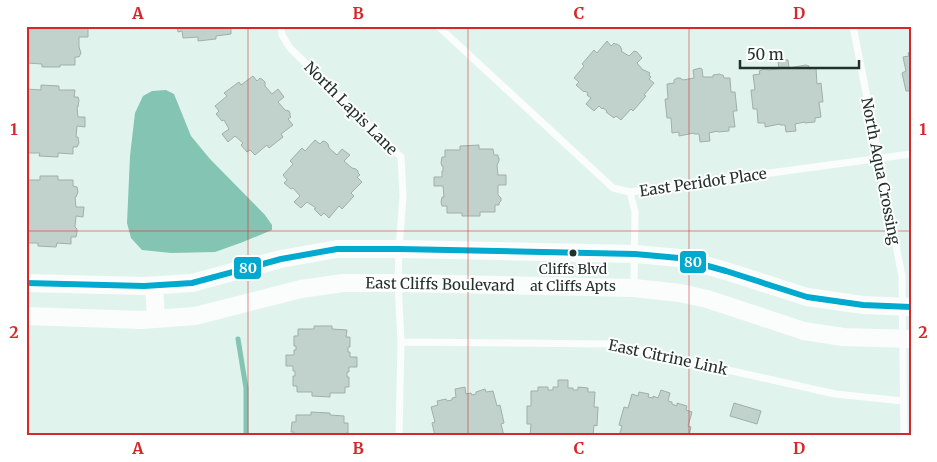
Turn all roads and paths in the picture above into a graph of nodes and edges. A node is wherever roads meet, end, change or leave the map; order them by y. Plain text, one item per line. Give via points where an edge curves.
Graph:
1 (281, 26) edge
2 (438, 26) edge
3 (853, 26) edge
4 (911, 154) edge
5 (878, 158) junction
6 (630, 192) junction
7 (399, 249) junction
8 (635, 254) junction
9 (398, 282) junction
10 (26, 283) edge
11 (154, 286) junction
12 (634, 288) junction
13 (907, 306) edge
14 (26, 316) edge
15 (156, 319) junction
16 (906, 339) edge
17 (401, 342) junction
18 (904, 400) junction
19 (399, 436) edge
20 (904, 436) edge

1 - 7 lane, North Lapis Lane via 290,48 401,157 403,196
2 - 6 lane, East Peridot Place via 613,188
3 - 5 lane, North Aqua Crossing
4 - 5 lane, East Peridot Place
5 - 6 lane, East Peridot Place
5 - 13 lane, North Aqua Crossing
6 - 8 lane via 635,212
7 - 8 street
7 - 9 lane, North Lapis Lane
7 - 11 street via 337,249 192,282
8 - 12 lane
8 - 13 street via 679,258 807,297 863,305
9 - 12 street, East Cliffs Boulevard
9 - 15 street, East Cliffs Boulevard via 343,283 301,289 195,316
9 - 17 lane, North Lapis Lane
10 - 11 street
11 - 15 street
12 - 16 street, East Cliffs Boulevard via 707,299 804,330 843,337
13 - 16 lane, North Aqua Crossing
14 - 15 street, East Cliffs Boulevard
16 - 18 lane, North Aqua Crossing
17 - 18 lane, East Citrine Link via 611,344 834,394
17 - 19 lane, North Lapis Lane
18 - 20 lane, North Aqua Crossing

